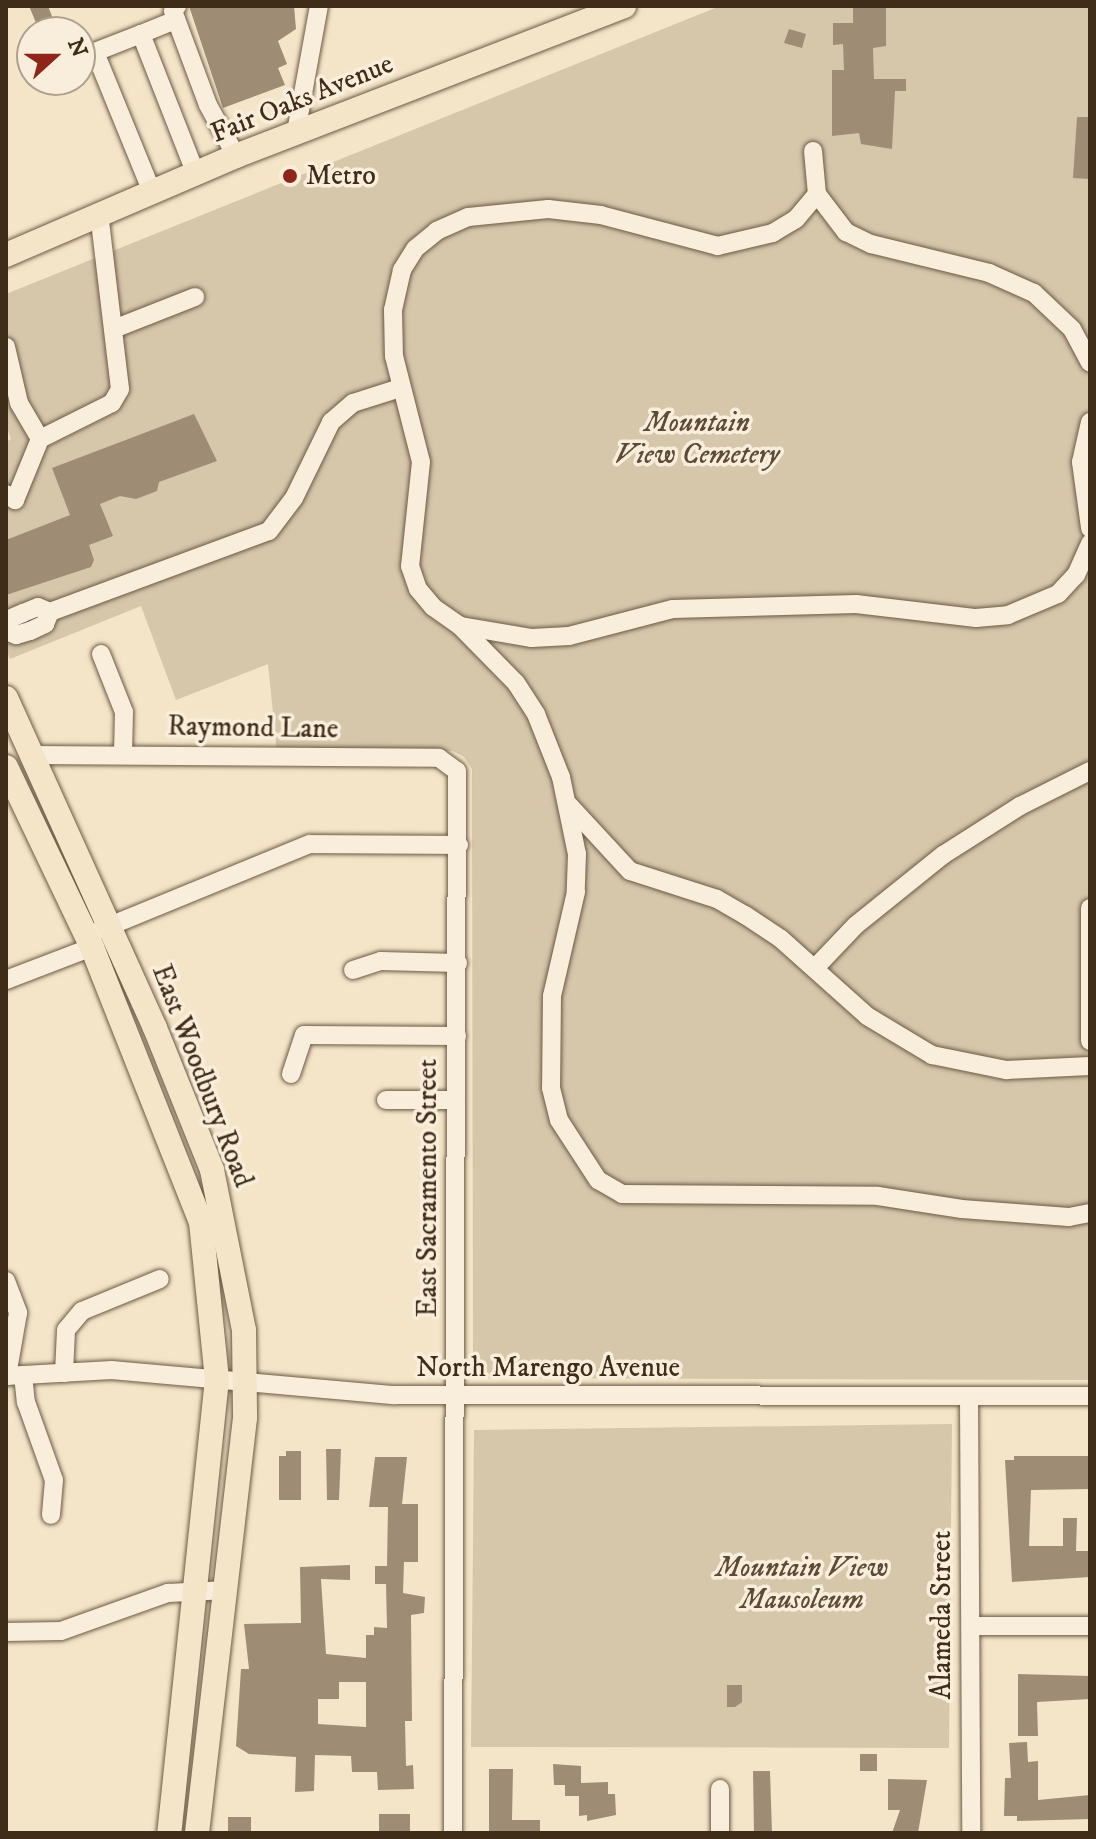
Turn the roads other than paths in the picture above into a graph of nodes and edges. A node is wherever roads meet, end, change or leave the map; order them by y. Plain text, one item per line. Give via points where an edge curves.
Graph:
1 (319, 6) edge
2 (611, 8) edge
3 (177, 13) edge
4 (141, 34) junction
5 (296, 132) junction
6 (813, 151) dead end
7 (236, 156) junction
8 (196, 174) junction
9 (152, 192) junction
10 (817, 194) junction
11 (99, 214) junction
12 (6, 255) edge
13 (195, 297) dead end
14 (116, 328) junction
15 (6, 347) edge
16 (1090, 363) edge
17 (400, 388) junction
18 (1090, 422) edge
19 (40, 439) junction
20 (6, 494) edge
21 (1090, 528) edge
22 (1090, 543) edge
23 (459, 625) junction
24 (7, 630) edge
25 (101, 654) dead end
26 (6, 698) edge
27 (123, 754) junction
28 (32, 755) junction
29 (6, 767) edge
30 (1090, 771) edge
31 (459, 783) joint
32 (567, 803) junction
33 (459, 845) junction
34 (1090, 908) edge
35 (110, 926) junction
36 (89, 941) junction
37 (458, 963) junction
38 (815, 968) junction
39 (353, 970) dead end
40 (6, 980) edge
41 (457, 1036) junction
42 (1090, 1041) edge
43 (1090, 1066) edge
44 (291, 1074) dead end
45 (386, 1100) dead end
46 (456, 1100) junction
47 (1090, 1213) edge
48 (160, 1279) dead end
49 (6, 1281) edge
50 (64, 1373) junction
51 (12, 1376) edge
52 (217, 1379) junction
53 (248, 1382) junction
54 (454, 1395) junction
55 (969, 1396) junction
56 (1090, 1396) edge
57 (51, 1515) dead end
58 (227, 1590) junction
59 (194, 1593) junction
60 (971, 1626) junction
61 (1090, 1626) edge
62 (6, 1632) edge
63 (720, 1789) dead end
64 (169, 1833) edge
65 (197, 1833) edge
66 (453, 1833) edge
67 (720, 1833) edge
68 (971, 1833) edge

1 - 5 street
2 - 5 main road, Fair Oaks Avenue
3 - 4 street
3 - 7 street via 208,105
4 - 8 street
4 - 9 street via 95,52
5 - 7 main road, Fair Oaks Avenue
6 - 10 street
7 - 8 main road, Fair Oaks Avenue
8 - 9 main road, Fair Oaks Avenue
9 - 11 main road, Fair Oaks Avenue
10 - 16 street via 846,232 871,244 989,273 1034,293 1072,329
10 - 17 street via 796,219 773,233 718,246 601,215 548,209 468,217 437,231 415,249 402,270 393,310
11 - 12 main road, Fair Oaks Avenue
11 - 14 street
13 - 14 street
14 - 19 street via 120,389 112,403
15 - 19 street via 19,403
17 - 23 street via 413,415 421,462 410,566 418,589
17 - 24 street via 353,403 331,422 294,498 269,531 50,612 45,624 30,631 16,635
18 - 21 street via 1081,462
19 - 20 street via 15,500
22 - 23 street via 1076,575 1058,594 1008,615 976,618 856,604 673,609 569,636 532,638
23 - 32 street via 516,683 536,714
25 - 27 street via 124,712
26 - 28 main road, East Woodbury Road
27 - 28 street, Raymond Lane
27 - 31 street, Raymond Lane via 439,758 452,763
28 - 35 main road, East Woodbury Road
29 - 36 main road, East Woodbury Road
30 - 38 street via 1020,806 943,855 856,925
31 - 33 street, East Sacramento Street
32 - 38 street via 630,871 717,899 781,939
32 - 47 street via 577,854 576,892 552,996 551,1088 559,1120 598,1180 622,1194 878,1196 962,1209 1069,1217
33 - 35 street via 310,844
33 - 37 street, East Sacramento Street
34 - 42 street
35 - 36 street
35 - 53 main road, East Woodbury Road via 212,1170 244,1330
36 - 40 street
36 - 52 main road, East Woodbury Road via 201,1222
37 - 39 street via 381,961
37 - 41 street, East Sacramento Street
38 - 43 street via 867,1016 932,1055 1006,1070
41 - 44 street via 304,1035
41 - 46 street, East Sacramento Street
45 - 46 street
46 - 54 street, East Sacramento Street
48 - 50 street via 82,1311 66,1330
49 - 51 street via 18,1313
50 - 51 street, North Marengo Avenue
50 - 52 street, North Marengo Avenue via 112,1370
51 - 57 street via 54,1480
52 - 53 street, North Marengo Avenue
52 - 59 main road, East Woodbury Road
53 - 54 street, North Marengo Avenue
53 - 58 main road, East Woodbury Road
54 - 55 street, North Marengo Avenue
54 - 66 street, East Sacramento Street
55 - 56 street, North Marengo Avenue
55 - 60 street, Alameda Street
58 - 59 street
58 - 65 main road, East Woodbury Road
59 - 62 street via 168,1593 61,1631
59 - 64 main road, East Woodbury Road
60 - 61 street
60 - 68 street, Alameda Street
63 - 67 street

